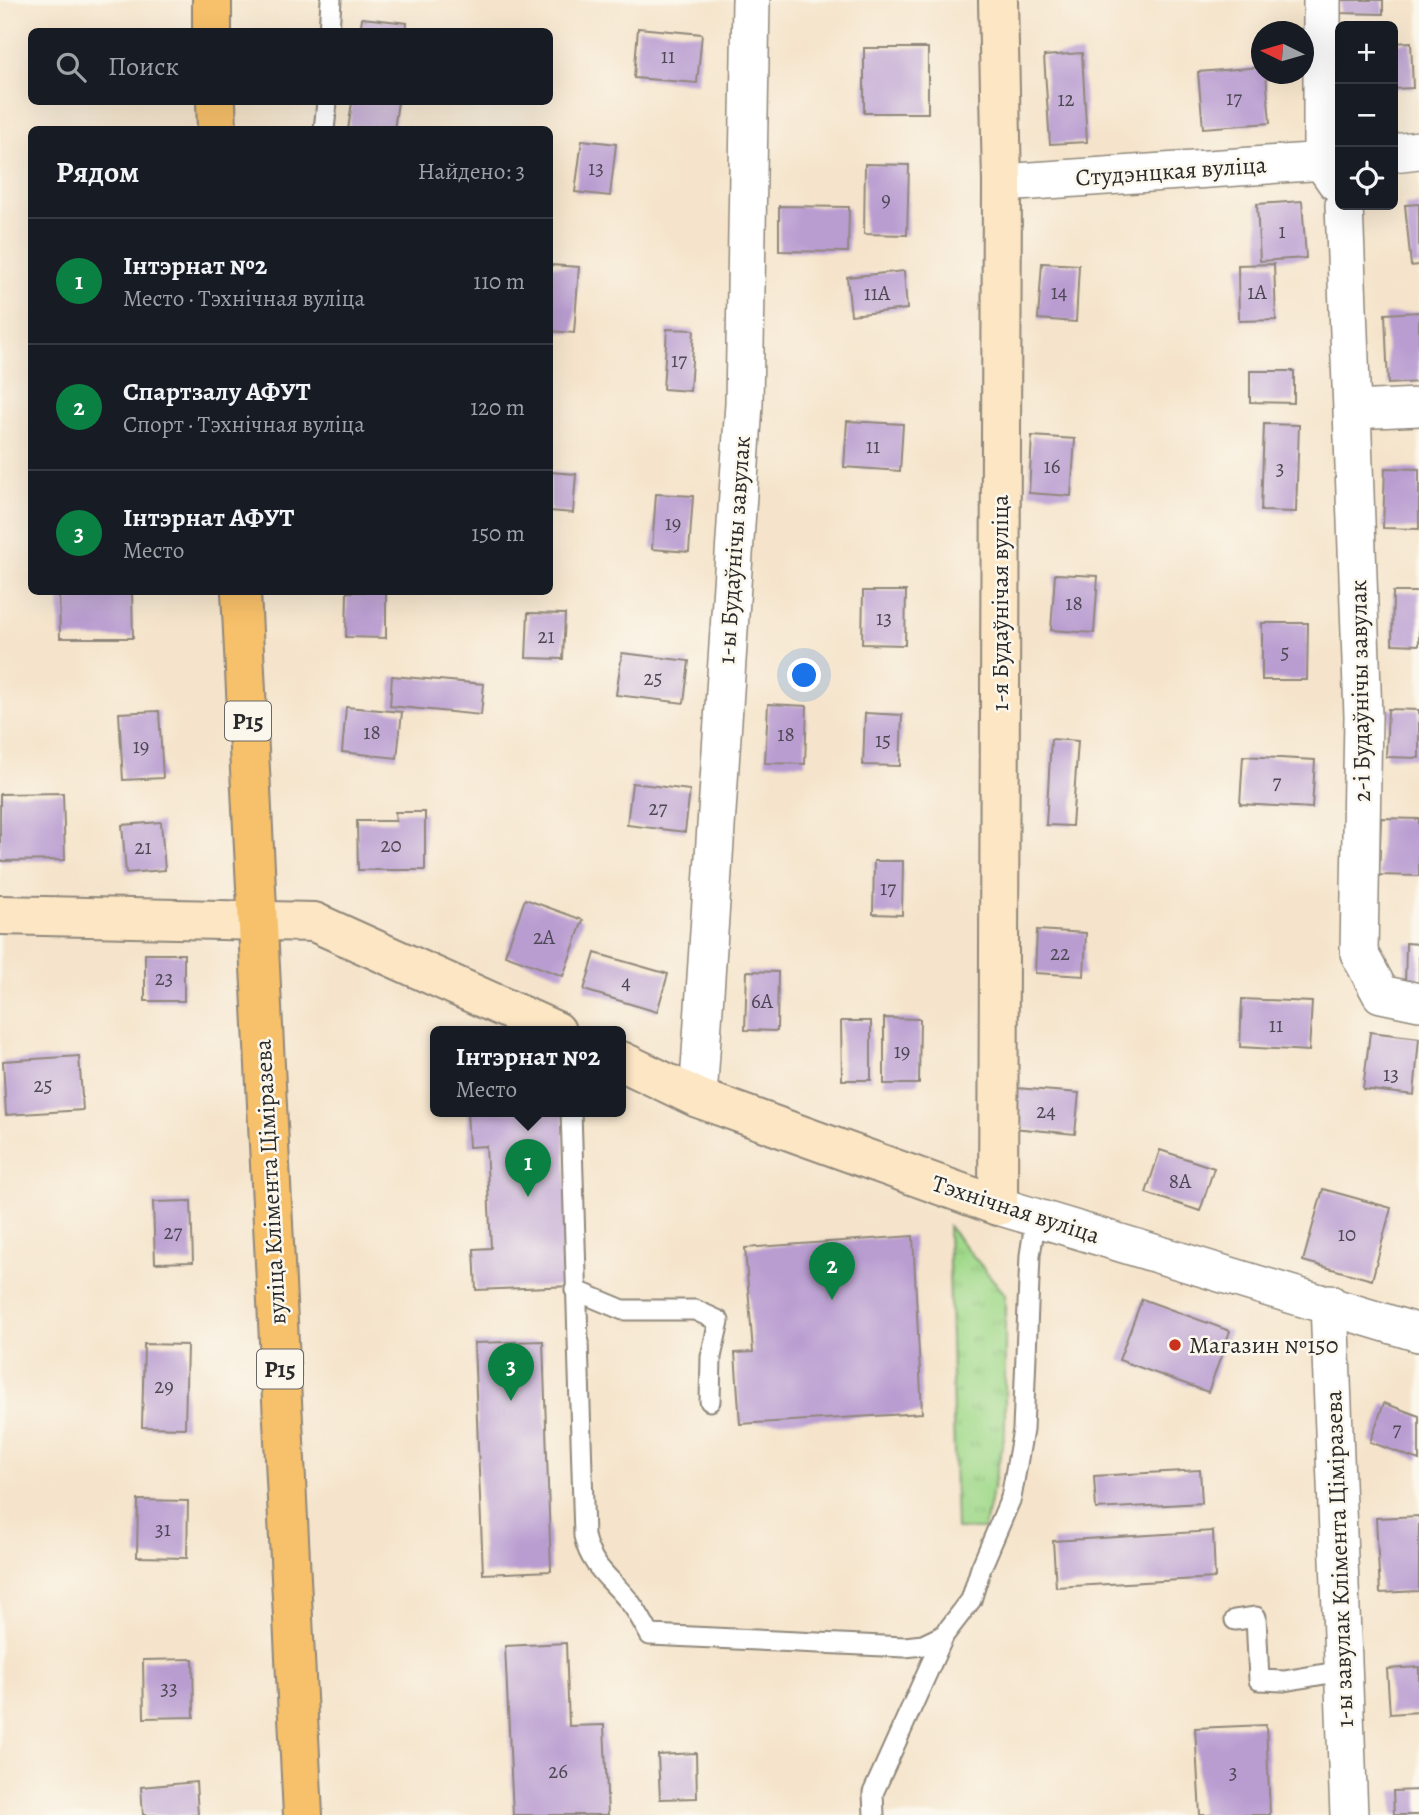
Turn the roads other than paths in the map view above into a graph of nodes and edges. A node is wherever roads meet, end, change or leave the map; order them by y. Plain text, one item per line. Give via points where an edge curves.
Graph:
1 (212, 0) edge
2 (331, 0) edge
3 (751, 0) edge
4 (998, 0) edge
5 (1322, 0) edge
6 (212, 28) edge
7 (330, 28) edge
8 (216, 105) edge
9 (327, 105) edge
10 (218, 126) edge
11 (324, 126) edge
12 (1419, 150) edge
13 (1398, 152) edge
14 (1334, 170) edge
15 (1002, 183) junction
16 (1344, 210) edge
17 (1419, 407) edge
18 (1352, 410) junction
19 (241, 595) edge
20 (0, 915) edge
21 (257, 922) junction
22 (1419, 1002) edge
23 (545, 1026) edge
24 (626, 1063) edge
25 (698, 1098) junction
26 (571, 1117) edge
27 (998, 1206) junction
28 (1036, 1217) junction
29 (575, 1290) junction
30 (1329, 1303) junction
31 (1419, 1333) edge
32 (710, 1401) dead end
33 (1235, 1620) dead end
34 (944, 1636) junction
35 (1342, 1671) junction
36 (303, 1815) edge
37 (874, 1815) edge
38 (1349, 1815) edge

1 - 6 main road
2 - 7 lane
3 - 25 street, 1-ы Будаўнічы завулак via 744,404
4 - 15 street, 1-я Будаўнічая вуліца
5 - 14 street
8 - 10 main road
9 - 11 lane
12 - 13 street
14 - 15 street, Студэнцкая вуліца
15 - 27 street, 1-я Будаўнічая вуліца
16 - 18 street, 2-і Будаўнічы завулак
17 - 18 street
18 - 22 street, 2-і Будаўнічы завулак via 1363,716 1359,953 1381,994
19 - 21 main road, вуліца Клімента Ціміразева / Р15
20 - 21 street
21 - 23 street via 314,922
21 - 36 main road, вуліца Клімента Ціміразева / Р15
24 - 25 street, Тэхнічная вуліца
25 - 27 street, Тэхнічная вуліца
26 - 29 lane
27 - 28 street, Тэхнічная вуліца
28 - 30 street, Тэхнічная вуліца
28 - 34 lane via 1023,1430 1011,1498 971,1600
29 - 32 lane via 623,1310 695,1310 719,1321 711,1357
29 - 34 lane via 587,1554 632,1604 650,1634 905,1647
30 - 31 street, Тэхнічная вуліца
30 - 35 street, 1-ы завулак Клімента Ціміразева
33 - 35 lane via 1256,1617 1259,1680 1284,1681
34 - 37 lane via 873,1793
35 - 38 street, 1-ы завулак Клімента Ціміразева

